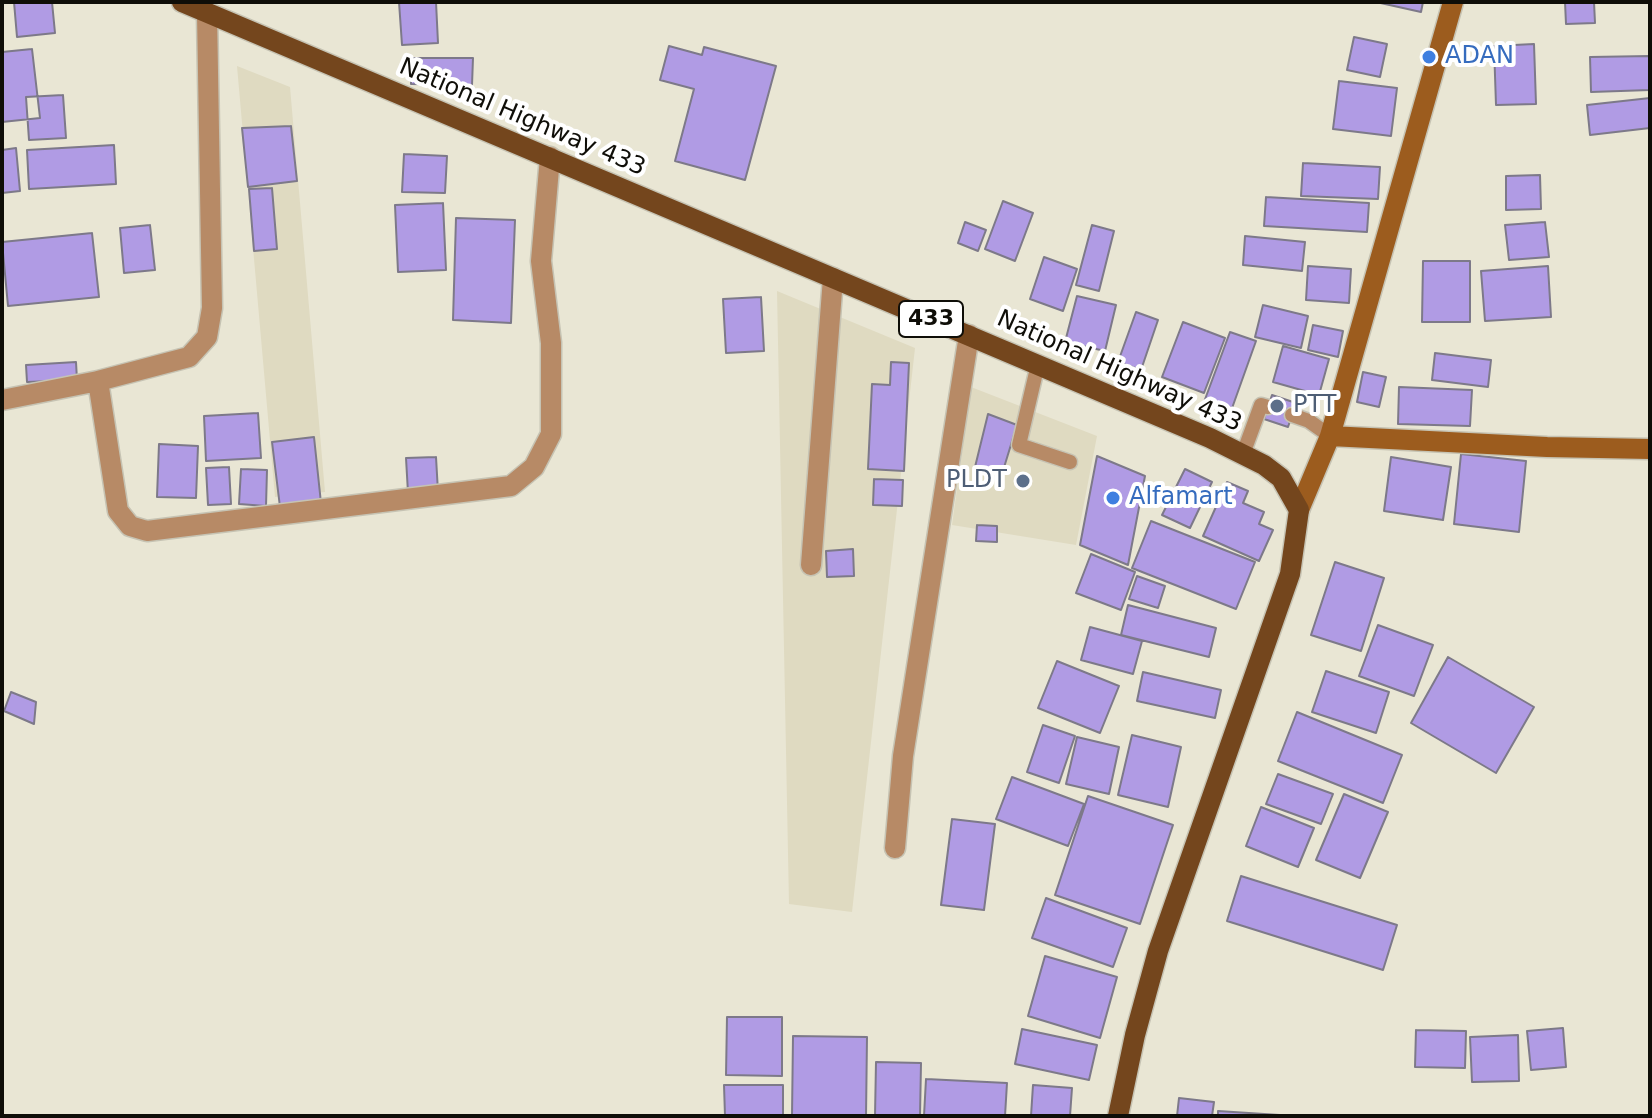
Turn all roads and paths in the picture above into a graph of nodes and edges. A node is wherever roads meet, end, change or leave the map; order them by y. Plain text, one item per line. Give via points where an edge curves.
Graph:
1 (182, 2) edge
2 (1453, 2) edge
3 (207, 13) junction
4 (550, 157) junction
5 (833, 278) junction
6 (969, 335) junction
7 (1038, 364) junction
8 (98, 381) junction
9 (2, 400) edge
10 (1268, 407) dead end
11 (1292, 415) dead end
12 (1330, 436) junction
13 (1650, 449) edge
14 (1243, 454) junction
15 (1070, 462) dead end
16 (1299, 510) junction
17 (811, 565) dead end
18 (895, 848) dead end
19 (1118, 1116) edge

1 - 3 main road, National Highway 433 / 433
2 - 12 main road
3 - 4 main road, National Highway 433 / 433
3 - 8 street via 212,308 207,337 189,357
4 - 5 main road, National Highway 433 / 433
4 - 8 street via 541,261 551,343 551,434 534,467 511,486 147,531 130,526 118,511
5 - 6 main road, National Highway 433 / 433
5 - 17 street
6 - 7 main road, National Highway 433 / 433
6 - 18 street via 903,756
7 - 14 main road, National Highway 433 / 433
7 - 15 lane via 1019,445
8 - 9 street
10 - 14 lane via 1261,405
11 - 12 lane
12 - 13 main road
12 - 16 main road
14 - 16 main road, National Highway 433 / 433 via 1281,478
16 - 19 main road via 1290,574 1158,951

